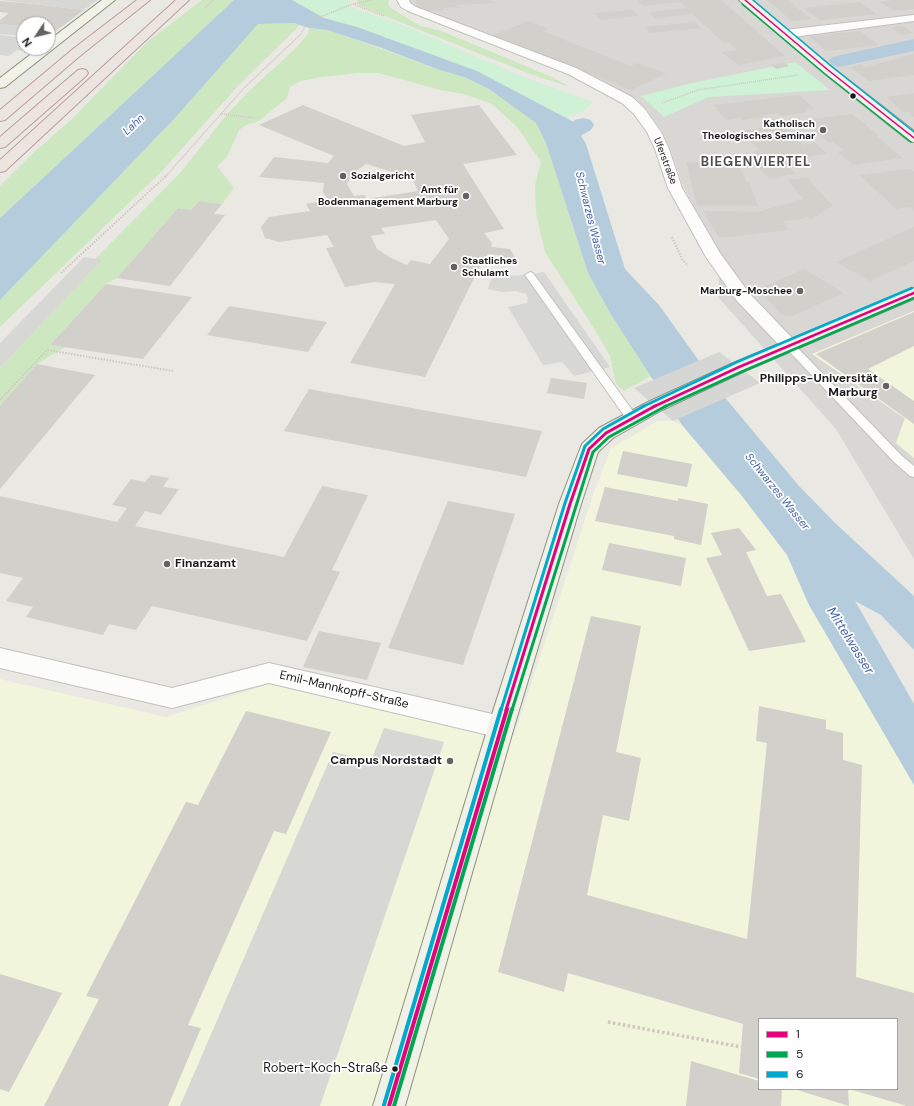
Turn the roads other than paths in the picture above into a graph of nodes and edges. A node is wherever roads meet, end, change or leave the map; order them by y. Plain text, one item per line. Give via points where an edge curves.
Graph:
1 (109, 0) edge
2 (144, 0) edge
3 (172, 0) edge
4 (183, 0) edge
5 (403, 0) edge
6 (745, 0) edge
7 (914, 18) edge
8 (785, 34) junction
9 (56, 40) edge
10 (121, 40) dead end
11 (36, 56) edge
12 (91, 66) dead end
13 (0, 84) edge
14 (0, 117) edge
15 (914, 138) edge
16 (0, 144) edge
17 (0, 168) edge
18 (530, 275) dead end
19 (914, 293) edge
20 (789, 346) junction
21 (631, 418) junction
22 (914, 473) edge
23 (0, 658) edge
24 (501, 727) junction
25 (389, 1106) edge

1 - 9 main road
2 - 14 highway
3 - 10 highway
4 - 17 highway
5 - 20 street, Uferstraße via 405,5 412,9 595,82 627,100 639,111 654,132 675,188 712,254 743,297
6 - 8 main road
7 - 8 street
8 - 15 main road
11 - 13 main road
12 - 16 highway
18 - 21 lane
19 - 20 main road
20 - 21 main road
20 - 22 lane
21 - 24 main road via 606,433 589,449
23 - 24 street, Emil-Mannkopff-Straße via 172,698 269,673
24 - 25 main road

